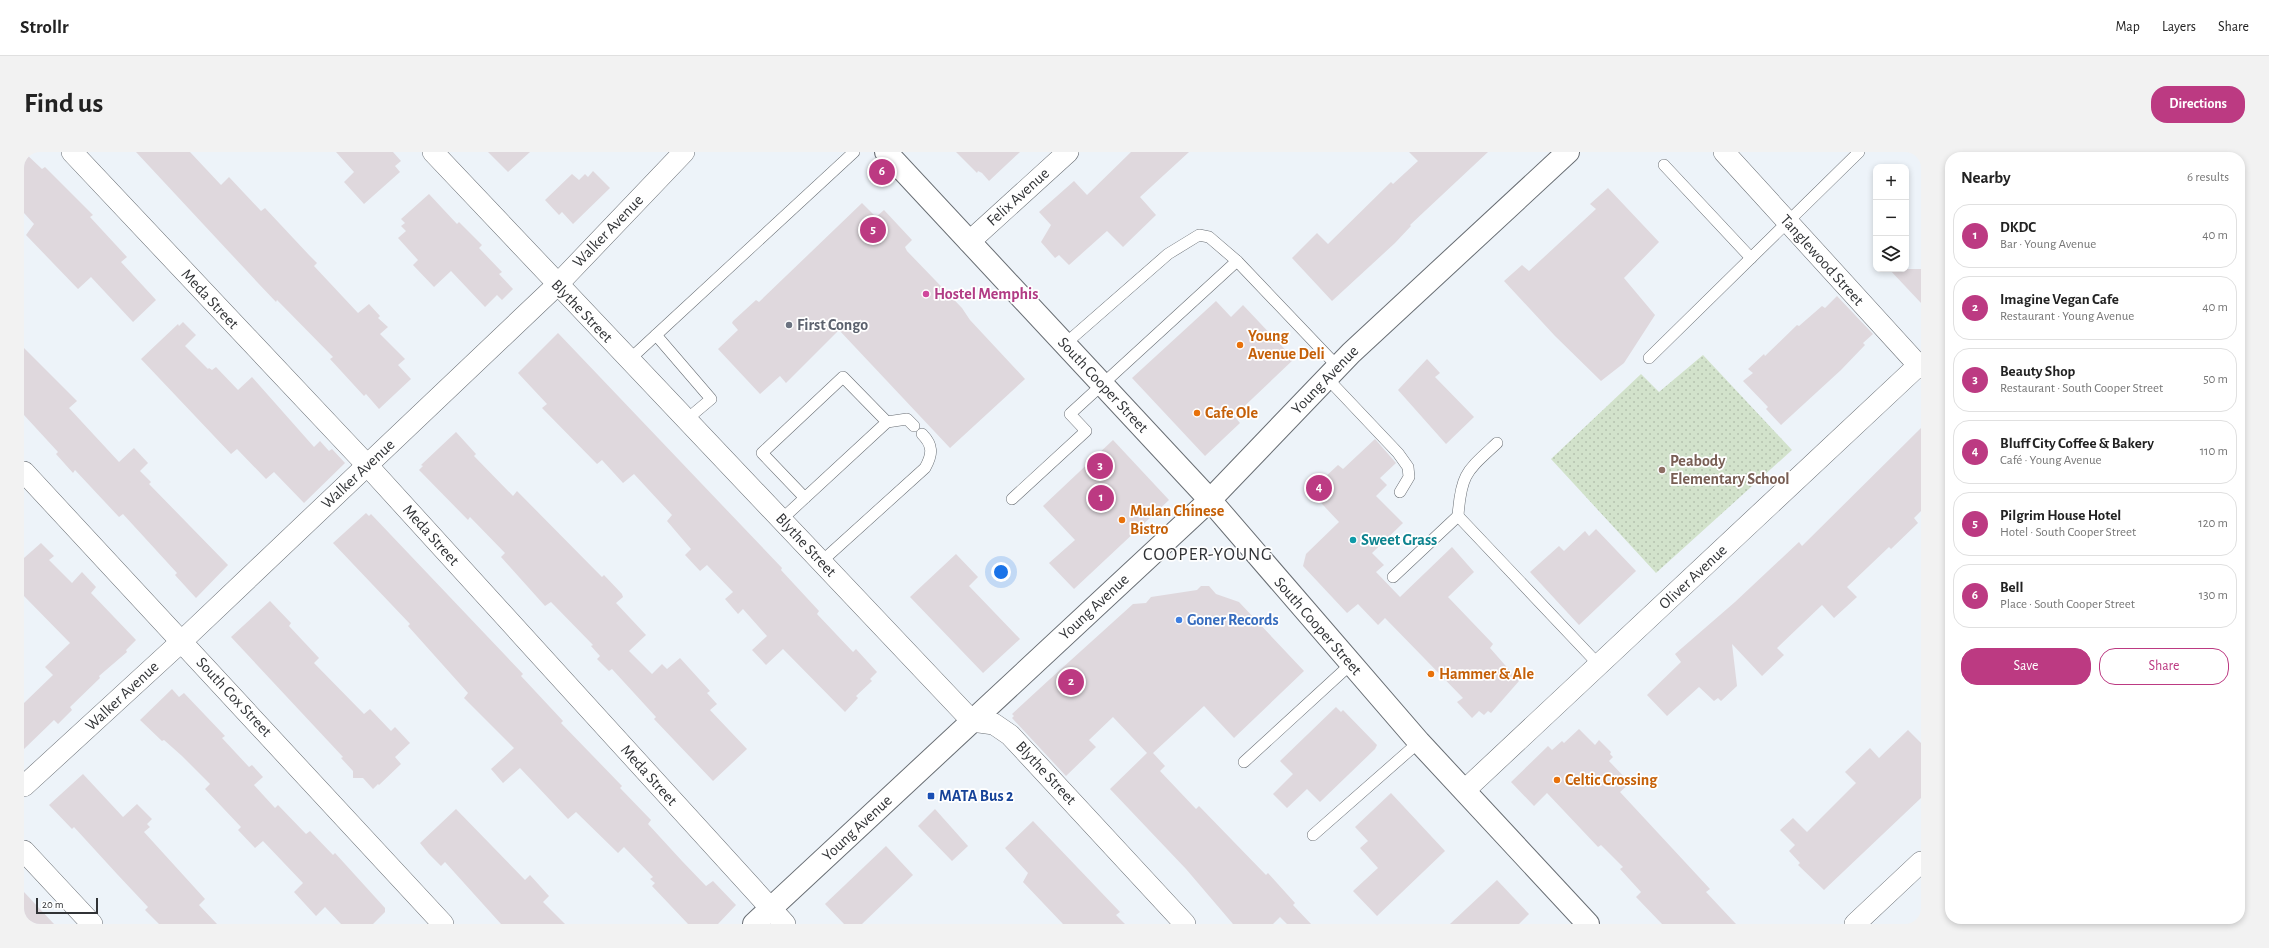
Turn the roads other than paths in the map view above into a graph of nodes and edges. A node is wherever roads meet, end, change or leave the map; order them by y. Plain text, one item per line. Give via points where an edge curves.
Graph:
1 (72, 152) edge
2 (433, 152) edge
3 (684, 152) edge
4 (854, 152) edge
5 (886, 152) edge
6 (1068, 152) edge
7 (1568, 152) edge
8 (1724, 152) edge
9 (1859, 152) edge
10 (1664, 165) dead end
11 (1788, 222) junction
12 (969, 242) junction
13 (1751, 258) junction
14 (1237, 261) junction
15 (557, 285) junction
16 (656, 335) junction
17 (1065, 344) junction
18 (1649, 358) dead end
19 (629, 360) junction
20 (1920, 365) edge
21 (1333, 372) junction
22 (1102, 383) junction
23 (686, 420) junction
24 (887, 422) junction
25 (1497, 443) dead end
26 (367, 465) junction
27 (24, 472) edge
28 (1400, 492) dead end
29 (805, 498) junction
30 (1012, 499) dead end
31 (1210, 500) junction
32 (1458, 516) junction
33 (782, 519) junction
34 (821, 562) junction
35 (1393, 577) dead end
36 (182, 641) junction
37 (1351, 664) junction
38 (1599, 665) junction
39 (972, 721) junction
40 (1419, 742) junction
41 (1244, 762) dead end
42 (24, 786) edge
43 (1465, 790) junction
44 (1313, 835) dead end
45 (24, 851) edge
46 (1921, 862) edge
47 (778, 916) edge
48 (92, 924) edge
49 (443, 924) edge
50 (754, 924) edge
51 (1185, 924) edge
52 (1588, 924) edge
53 (1855, 924) edge

1 - 26 street, Meda Street
2 - 15 street, Blythe Street
3 - 15 street, Walker Avenue
4 - 16 lane
5 - 12 street, South Cooper Street
6 - 12 street, Felix Avenue
7 - 21 street, Young Avenue
8 - 11 street, Tanglewood Street
9 - 11 lane
10 - 13 lane
11 - 13 lane
11 - 20 street, Tanglewood Street
12 - 17 street, South Cooper Street
13 - 18 lane
14 - 17 lane via 1209,237 1199,235 1190,239 1168,254
14 - 21 lane
14 - 22 lane
15 - 19 street, Blythe Street
15 - 26 street, Walker Avenue
16 - 19 lane
16 - 23 lane via 711,398
17 - 22 street, South Cooper Street
19 - 23 street, Blythe Street
20 - 38 street, Oliver Avenue
21 - 28 lane via 1408,467 1409,477
21 - 31 street, Young Avenue
22 - 30 lane via 1070,414 1086,431
22 - 31 street, South Cooper Street
23 - 33 street, Blythe Street
24 - 29 lane
24 - 29 lane via 843,377 762,453
24 - 34 lane via 907,419 929,441 931,457 925,468
25 - 32 lane via 1468,470 1461,486
26 - 36 street, Walker Avenue
26 - 47 street, Meda Street
27 - 36 street, South Cox Street
29 - 33 lane
31 - 37 street, South Cooper Street
31 - 39 street, Young Avenue
32 - 35 lane
32 - 38 lane
33 - 34 street, Blythe Street
34 - 39 street, Blythe Street
36 - 42 street, Walker Avenue
36 - 49 street, South Cox Street
37 - 40 street, South Cooper Street
37 - 41 lane
38 - 43 street, Oliver Avenue
39 - 47 street, Young Avenue
39 - 51 street, Blythe Street via 994,724 1010,735
40 - 43 street, South Cooper Street
40 - 44 lane
43 - 52 street, South Cooper Street
45 - 48 street
46 - 53 street
47 - 50 street, Young Avenue

